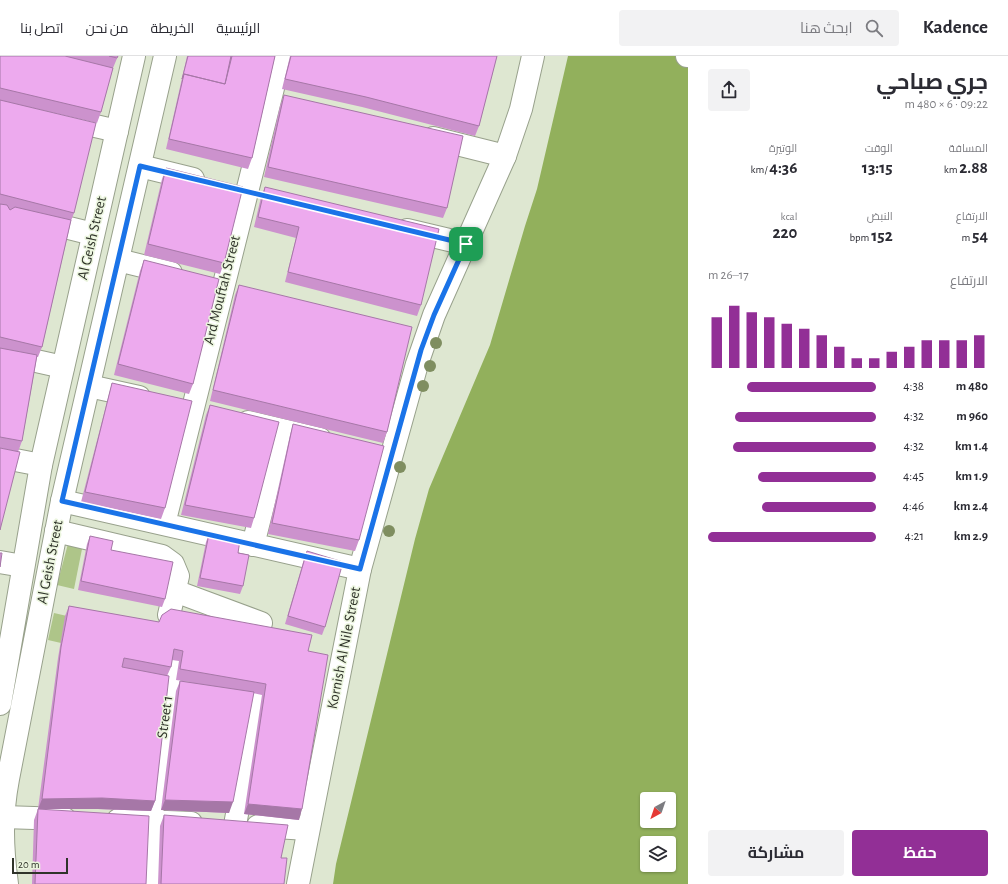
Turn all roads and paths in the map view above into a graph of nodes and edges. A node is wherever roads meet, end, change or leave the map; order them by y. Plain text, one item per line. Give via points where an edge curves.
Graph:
1 (134, 56) edge
2 (165, 56) edge
3 (281, 56) edge
4 (533, 56) edge
5 (271, 97) junction
6 (293, 103) edge
7 (47, 115) edge
8 (117, 130) junction
9 (414, 133) edge
10 (505, 156) junction
11 (140, 166) junction
12 (209, 183) edge
13 (239, 190) junction
14 (270, 197) edge
15 (0, 211) edge
16 (390, 226) edge
17 (93, 234) junction
18 (466, 244) junction
19 (118, 260) junction
20 (224, 286) junction
21 (246, 291) edge
22 (0, 353) edge
23 (96, 355) junction
24 (65, 358) junction
25 (89, 386) junction
26 (193, 410) junction
27 (282, 430) junction
28 (340, 444) edge
29 (369, 450) edge
30 (391, 456) junction
31 (0, 457) edge
32 (41, 465) junction
33 (62, 501) junction
34 (164, 524) junction
35 (56, 531) junction
36 (253, 545) junction
37 (0, 562) edge
38 (360, 569) junction
39 (22, 576) junction
40 (45, 590) junction
41 (174, 591) junction
42 (169, 615) edge
43 (261, 622) dead end
44 (6, 636) edge
45 (172, 669) edge
46 (258, 700) edge
47 (0, 704) edge
48 (3, 817) junction
49 (151, 821) junction
50 (235, 825) junction
51 (308, 829) junction
52 (7, 884) edge
53 (148, 884) edge
54 (298, 884) edge

1 - 8 street, Al Geish Street
2 - 11 street, Al Geish Street
3 - 5 street, Ard Mouftah Street
4 - 10 street, Kornish Al Nile Street via 521,109
5 - 6 street
5 - 13 street, Ard Mouftah Street
7 - 8 street
8 - 17 street, Al Geish Street
9 - 10 street
10 - 18 street, Kornish Al Nile Street
11 - 12 street
11 - 19 street, Al Geish Street
13 - 14 street
13 - 20 street, Ard Mouftah Street
15 - 17 street
16 - 18 street
17 - 24 street, Al Geish Street
18 - 30 street, Kornish Al Nile Street via 434,315 419,334 417,364
19 - 20 street
19 - 23 street, Al Geish Street
20 - 21 street
20 - 26 street, Ard Mouftah Street
22 - 24 street
23 - 24 street
23 - 25 street, Al Geish Street
24 - 32 street, Al Geish Street
25 - 26 street
25 - 33 street, Al Geish Street
26 - 27 street
26 - 34 street, Ard Mouftah Street
27 - 28 street
27 - 36 street
29 - 30 street
30 - 38 street, Kornish Al Nile Street
31 - 32 street
32 - 39 street, Al Geish Street
33 - 34 street
33 - 35 street, Al Geish Street
34 - 36 street
35 - 40 street, Al Geish Street
35 - 41 street via 162,556 173,564 178,576
36 - 38 street
37 - 39 street
38 - 51 street, Kornish Al Nile Street
39 - 40 street
39 - 44 street, Al Geish Street
40 - 48 street, Al Geish Street
41 - 42 street
41 - 43 street
44 - 47 street, Al Geish Street
45 - 49 street, Street 1
46 - 50 street
48 - 49 street
48 - 52 street, Al Geish Street via 2,842
49 - 50 street
49 - 53 street, Street 1
50 - 51 street
51 - 54 street, Kornish Al Nile Street

